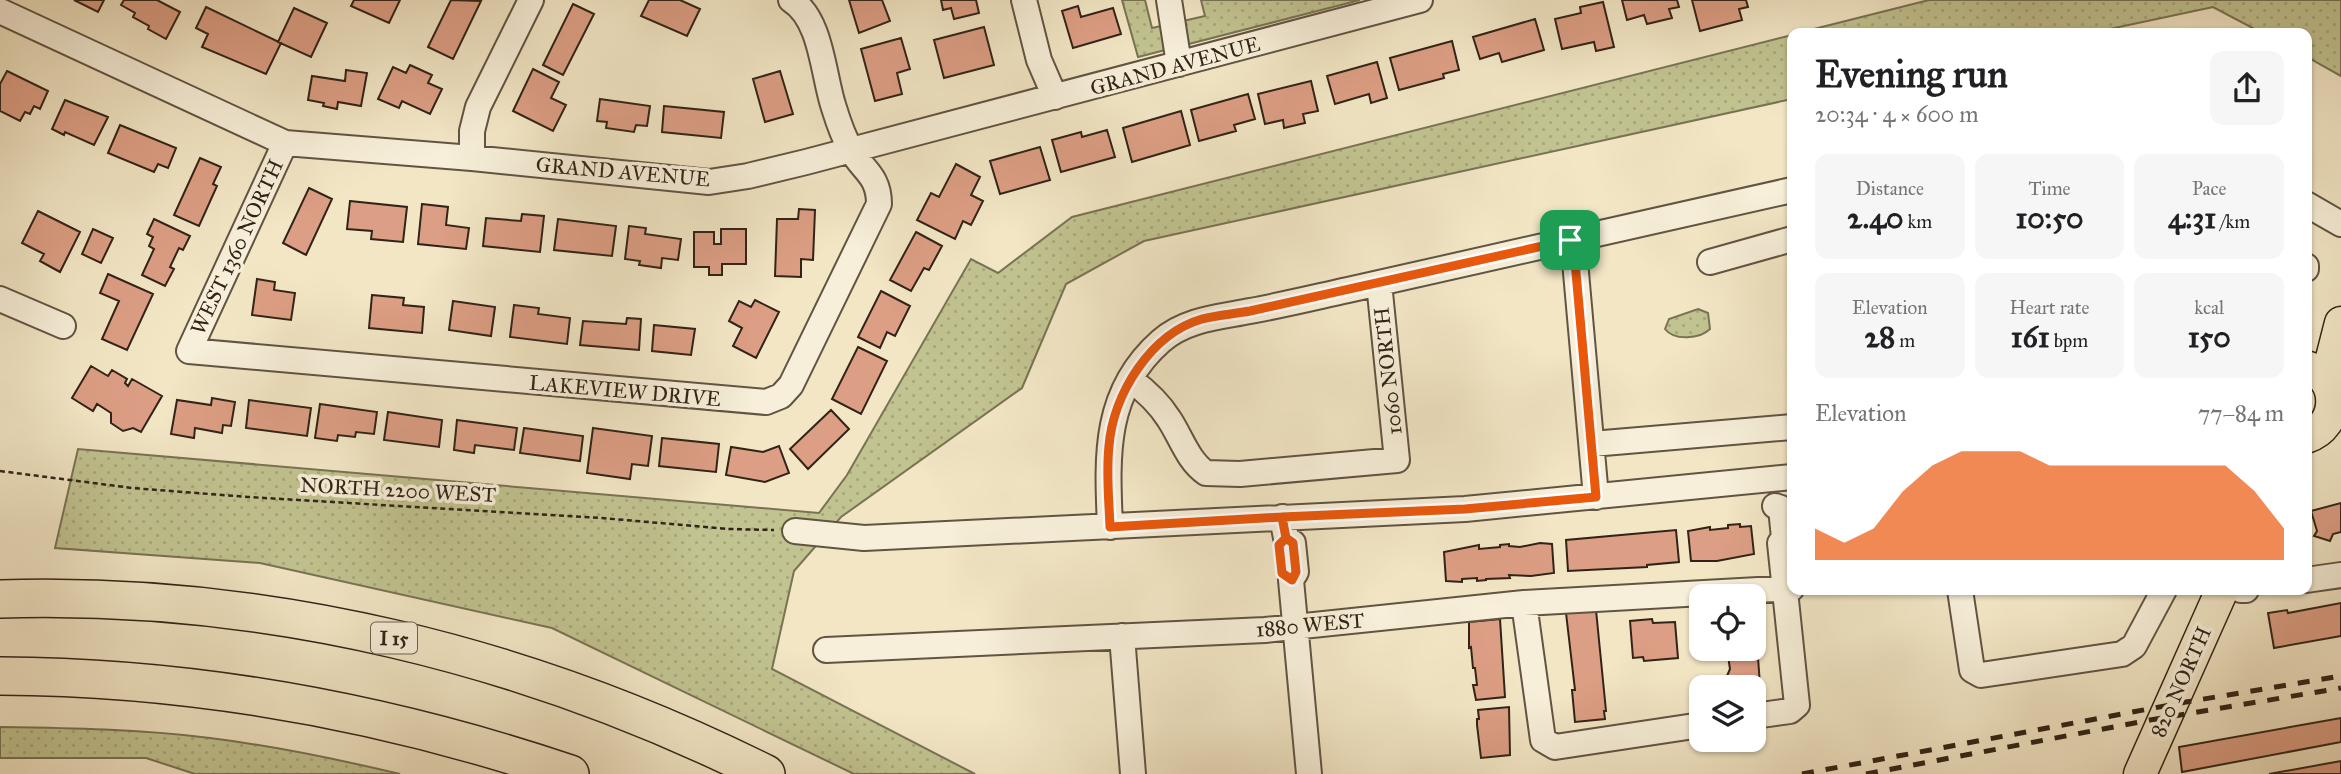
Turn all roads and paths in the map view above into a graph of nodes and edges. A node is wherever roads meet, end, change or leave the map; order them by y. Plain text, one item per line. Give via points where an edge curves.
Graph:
1 (531, 0) edge
2 (791, 0) edge
3 (1024, 0) edge
4 (1169, 0) edge
5 (1420, 0) edge
6 (1394, 3) edge
7 (0, 11) edge
8 (1179, 64) junction
9 (1055, 97) junction
10 (285, 143) junction
11 (850, 150) junction
12 (472, 158) junction
13 (1787, 191) edge
14 (2312, 207) edge
15 (2341, 224) edge
16 (1573, 239) junction
17 (1787, 240) edge
18 (1710, 261) dead end
19 (1379, 283) junction
20 (0, 299) edge
21 (2341, 310) edge
22 (2341, 323) edge
23 (63, 326) dead end
24 (2312, 344) edge
25 (189, 351) joint
26 (1131, 380) junction
27 (2327, 384) edge
28 (1787, 427) edge
29 (2317, 435) edge
30 (1592, 444) junction
31 (0, 471) edge
32 (1782, 477) edge
33 (1596, 497) junction
34 (1110, 527) junction
35 (1284, 528) junction
36 (795, 531) joint
37 (2341, 575) edge
38 (2312, 579) edge
39 (1787, 583) edge
40 (1787, 589) edge
41 (1788, 595) edge
42 (1961, 595) edge
43 (2161, 595) edge
44 (2206, 595) edge
45 (2220, 595) edge
46 (0, 599) edge
47 (1524, 603) junction
48 (1295, 627) junction
49 (1122, 636) junction
50 (826, 650) dead end
51 (0, 676) edge
52 (1766, 714) edge
53 (1689, 726) edge
54 (570, 774) edge
55 (766, 774) edge
56 (1133, 774) edge
57 (1309, 774) edge
58 (2126, 774) edge
59 (2140, 774) edge

1 - 12 street via 478,107 471,131
2 - 11 street, LAKEVIEW DRIVE via 808,15 814,29
3 - 9 street via 1039,60
4 - 8 street
5 - 6 street, GRAND AVENUE
6 - 8 street, GRAND AVENUE
7 - 10 street, GRAND AVENUE
8 - 9 street, GRAND AVENUE
9 - 11 street, GRAND AVENUE
10 - 12 street, GRAND AVENUE
10 - 25 street, WEST 1360 NORTH
11 - 12 street, GRAND AVENUE via 709,182
11 - 25 street, LAKEVIEW DRIVE via 877,185 877,211 791,385 766,402
13 - 16 street
14 - 15 street
16 - 19 street
16 - 30 street
17 - 18 street
19 - 26 street via 1200,320 1162,340
19 - 26 street, 1060 NORTH via 1398,460 1206,473 1168,416
20 - 23 street
21 - 24 main road
22 - 27 main road
26 - 34 street via 1116,407 1109,446
27 - 29 main road via 2333,415
28 - 30 street
30 - 33 street
31 - 36 path, NORTH 2200 WEST via 248,498
32 - 33 street
32 - 39 street via 1775,506 1781,508 1784,538 1780,543
33 - 35 street
34 - 35 street
34 - 36 street via 864,538
35 - 48 street via 1293,543
37 - 38 street
40 - 47 street, 1880 WEST
41 - 52 street via 1797,705 1790,711
42 - 43 street via 1972,670 1981,675 2122,654 2134,646
44 - 58 main road, 820 NORTH
45 - 59 main road, 820 NORTH
46 - 55 highway, I 15 via 174,604 379,635 488,662 580,692
47 - 48 street, 1880 WEST
47 - 53 street via 1543,740 1555,747
48 - 49 street, 1880 WEST
48 - 57 street
49 - 50 street, 1880 WEST
49 - 56 street
51 - 54 highway via 147,682 307,704 459,739

